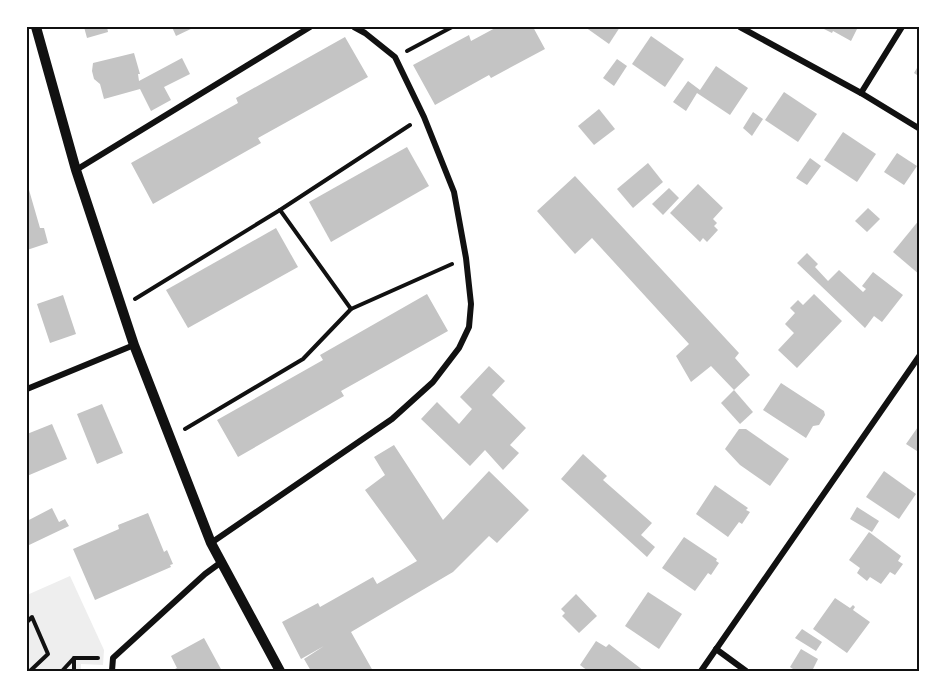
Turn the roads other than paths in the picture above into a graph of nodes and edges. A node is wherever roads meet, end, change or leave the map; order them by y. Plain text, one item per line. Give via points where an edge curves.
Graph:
1 (36, 27) edge
2 (310, 27) edge
3 (354, 27) edge
4 (740, 27) edge
5 (902, 27) edge
6 (861, 93) junction
7 (920, 129) edge
8 (76, 170) junction
9 (134, 345) junction
10 (920, 355) edge
11 (27, 389) edge
12 (211, 543) junction
13 (220, 563) junction
14 (716, 650) junction
15 (112, 671) edge
16 (280, 671) edge
17 (701, 671) edge
18 (746, 671) edge

1 - 8 street
2 - 8 street
3 - 12 street via 395,57 454,192 466,258 469,327 459,348 433,382 392,419
4 - 6 street
5 - 6 street
6 - 7 street
8 - 9 street
9 - 11 street
9 - 12 street
10 - 14 street
12 - 13 street
13 - 15 street via 113,658
13 - 16 street
14 - 17 street
14 - 18 street

